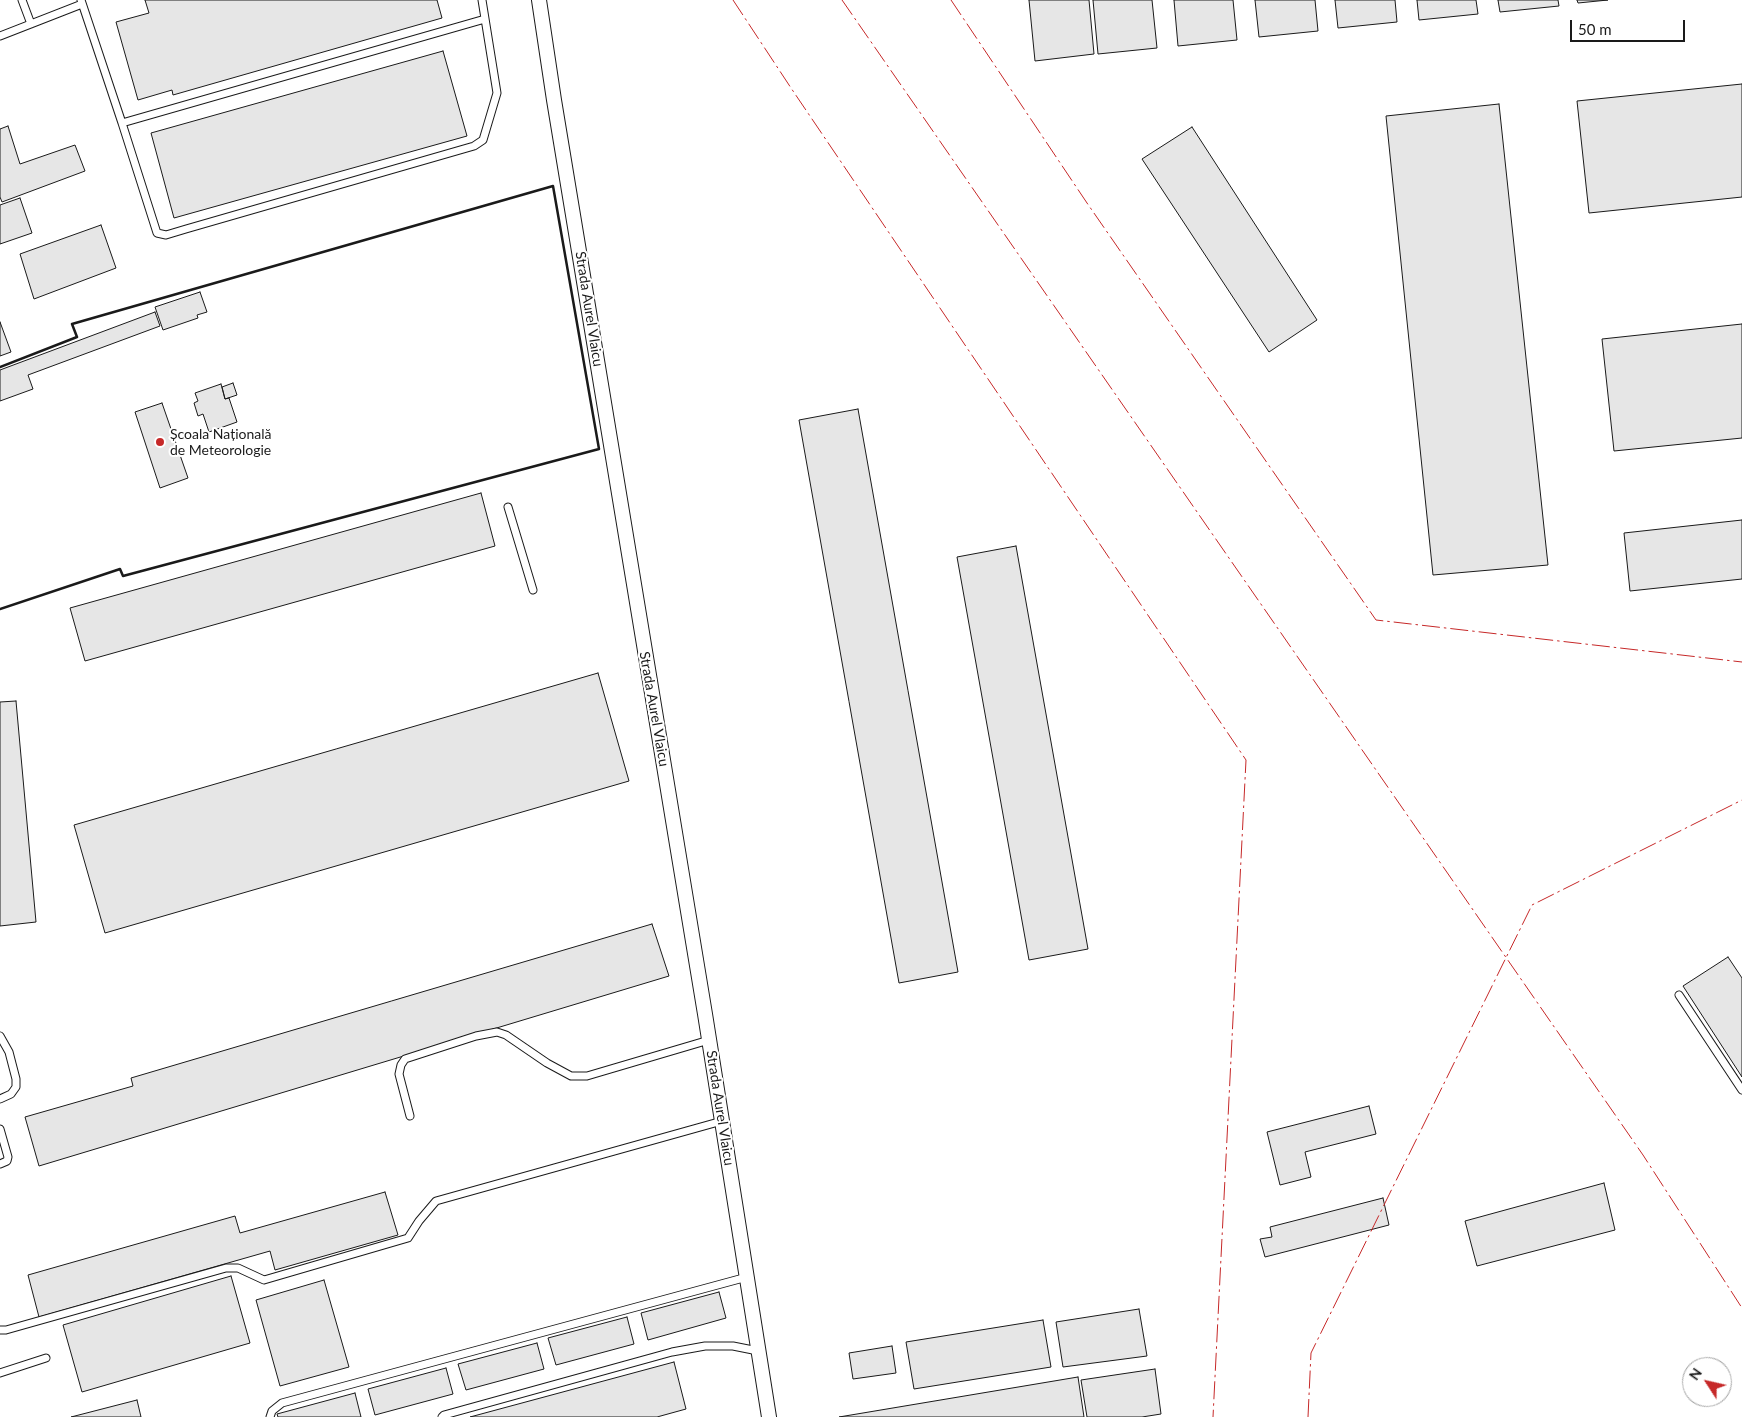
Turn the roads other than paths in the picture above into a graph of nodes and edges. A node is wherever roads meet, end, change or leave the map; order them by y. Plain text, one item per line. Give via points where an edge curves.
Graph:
1 (22, 0) edge
2 (482, 0) edge
3 (539, 0) edge
4 (82, 2) edge
5 (485, 19) junction
6 (31, 24) junction
7 (0, 36) edge
8 (122, 123) junction
9 (508, 507) dead end
10 (532, 590) dead end
11 (1679, 996) dead end
12 (0, 1036) edge
13 (709, 1040) junction
14 (1742, 1090) edge
15 (0, 1099) edge
16 (410, 1116) dead end
17 (722, 1121) junction
18 (0, 1129) edge
19 (0, 1164) edge
20 (747, 1277) junction
21 (0, 1330) edge
22 (758, 1351) junction
23 (46, 1358) dead end
24 (0, 1373) edge
25 (270, 1417) edge
26 (442, 1417) edge
27 (769, 1417) edge

1 - 6 lane
2 - 5 lane
3 - 13 street, Strada Aurel Vlaicu
4 - 6 lane
4 - 8 lane
5 - 8 lane
5 - 8 lane via 497,93 483,140 474,146 166,235 157,233
6 - 7 lane
9 - 10 lane
11 - 14 lane
12 - 15 lane via 9,1052 16,1087
13 - 16 lane via 586,1076 570,1076 506,1035 497,1032 476,1036 406,1060 401,1066 399,1074
13 - 17 street, Strada Aurel Vlaicu
17 - 20 street, Strada Aurel Vlaicu
17 - 21 lane via 436,1201 408,1238 264,1280 238,1268 226,1268
18 - 19 lane via 8,1157
20 - 22 street, Strada Aurel Vlaicu
20 - 25 lane via 282,1403
22 - 26 lane via 733,1346 705,1346 672,1352
22 - 27 street, Strada Aurel Vlaicu
23 - 24 lane

